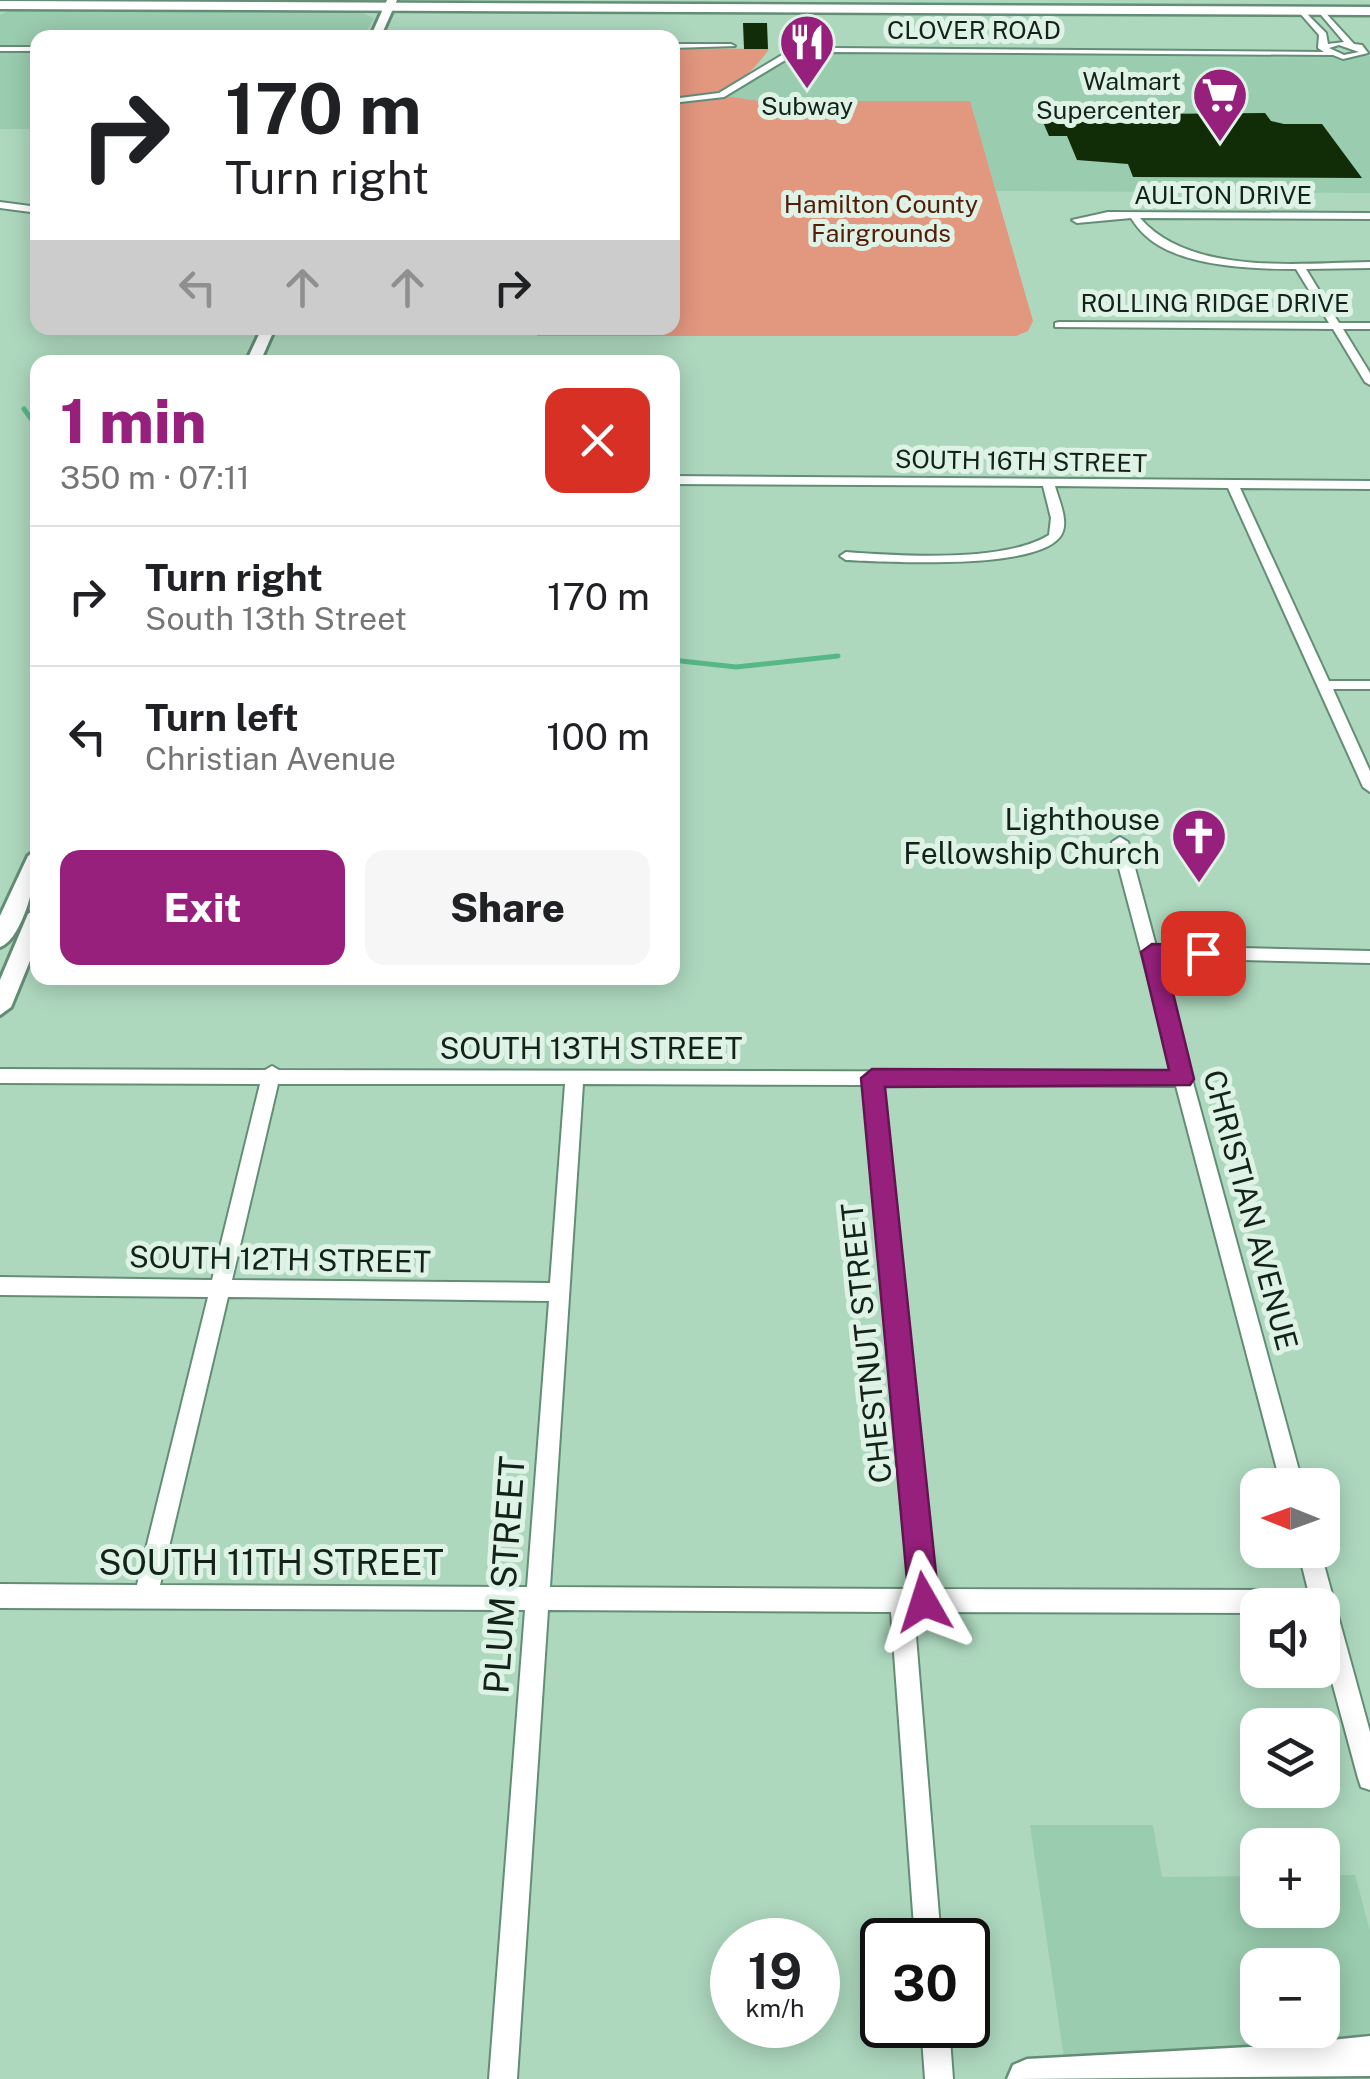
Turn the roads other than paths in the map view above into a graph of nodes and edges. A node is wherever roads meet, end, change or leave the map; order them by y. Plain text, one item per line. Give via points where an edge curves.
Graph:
1 (183, 0) edge
2 (391, 3) edge
3 (1370, 3) edge
4 (0, 5) edge
5 (1306, 5) edge
6 (1370, 12) edge
7 (379, 30) edge
8 (1353, 45) junction
9 (680, 46) edge
10 (730, 46) dead end
11 (1323, 46) junction
12 (0, 49) edge
13 (30, 49) edge
14 (1288, 51) junction
15 (1367, 52) edge
16 (1330, 54) junction
17 (680, 100) edge
18 (0, 205) edge
19 (30, 209) edge
20 (1133, 215) junction
21 (1370, 216) edge
22 (1077, 220) dead end
23 (1298, 265) junction
24 (1370, 265) edge
25 (1059, 325) dead end
26 (1336, 326) junction
27 (1370, 326) edge
28 (1370, 382) edge
29 (680, 480) edge
30 (1048, 484) junction
31 (1233, 485) junction
32 (1370, 485) edge
33 (846, 556) dead end
34 (1370, 684) edge
35 (1324, 685) junction
36 (1370, 787) edge
37 (1120, 842) dead end
38 (30, 873) edge
39 (30, 934) edge
40 (0, 939) edge
41 (1152, 952) junction
42 (1370, 958) edge
43 (0, 1007) edge
44 (272, 1073) junction
45 (0, 1076) edge
46 (575, 1076) junction
47 (872, 1078) junction
48 (1182, 1079) junction
49 (0, 1286) edge
50 (220, 1288) junction
51 (560, 1292) junction
52 (1287, 1468) edge
53 (0, 1596) edge
54 (146, 1597) junction
55 (537, 1597) junction
56 (913, 1602) junction
57 (1240, 1602) edge
58 (1340, 1666) edge
59 (1370, 1778) edge
60 (927, 1918) edge
61 (937, 2048) edge
62 (1370, 2056) edge
63 (503, 2079) edge
64 (939, 2079) edge
65 (1028, 2079) edge

1 - 2 highway
2 - 4 highway
2 - 5 highway
2 - 7 street
3 - 5 highway
5 - 6 highway
5 - 8 street
5 - 11 street
8 - 11 street, CLOVER ROAD
8 - 15 street
9 - 10 street
11 - 14 street, CLOVER ROAD
11 - 16 street
12 - 13 street
14 - 16 street, CLOVER ROAD
14 - 17 street, CLOVER ROAD via 826,50 775,61 721,95
15 - 16 street, CLOVER ROAD
18 - 19 street
20 - 21 street, AULTON DRIVE
20 - 22 street, AULTON DRIVE
20 - 23 street via 1146,232 1182,251
23 - 24 street
23 - 26 street
25 - 26 street, ROLLING RIDGE DRIVE
26 - 27 street, ROLLING RIDGE DRIVE
26 - 28 street
29 - 30 street, SOUTH 16TH STREET
30 - 31 street, SOUTH 16TH STREET
30 - 33 street via 1058,527 1040,546 943,558
31 - 32 street, SOUTH 16TH STREET
31 - 35 street
34 - 35 street
35 - 36 street
37 - 41 street, CHRISTIAN AVENUE
38 - 40 street
39 - 43 street
41 - 42 street
41 - 48 street, CHRISTIAN AVENUE
44 - 45 street, SOUTH 13TH STREET
44 - 46 street, SOUTH 13TH STREET
44 - 50 street
46 - 47 street, SOUTH 13TH STREET
46 - 51 street, PLUM STREET
47 - 48 street, SOUTH 13TH STREET
47 - 56 street, CHESTNUT STREET
48 - 52 street, CHRISTIAN AVENUE
49 - 50 street, SOUTH 12TH STREET
50 - 51 street, SOUTH 12TH STREET
50 - 54 street
51 - 55 street, PLUM STREET
53 - 54 street, SOUTH 11TH STREET
54 - 55 street, SOUTH 11TH STREET
55 - 56 street, SOUTH 11TH STREET
55 - 63 street, PLUM STREET
56 - 57 street, SOUTH 11TH STREET
56 - 60 street, CHESTNUT STREET
58 - 59 street
61 - 64 street
62 - 65 main road

